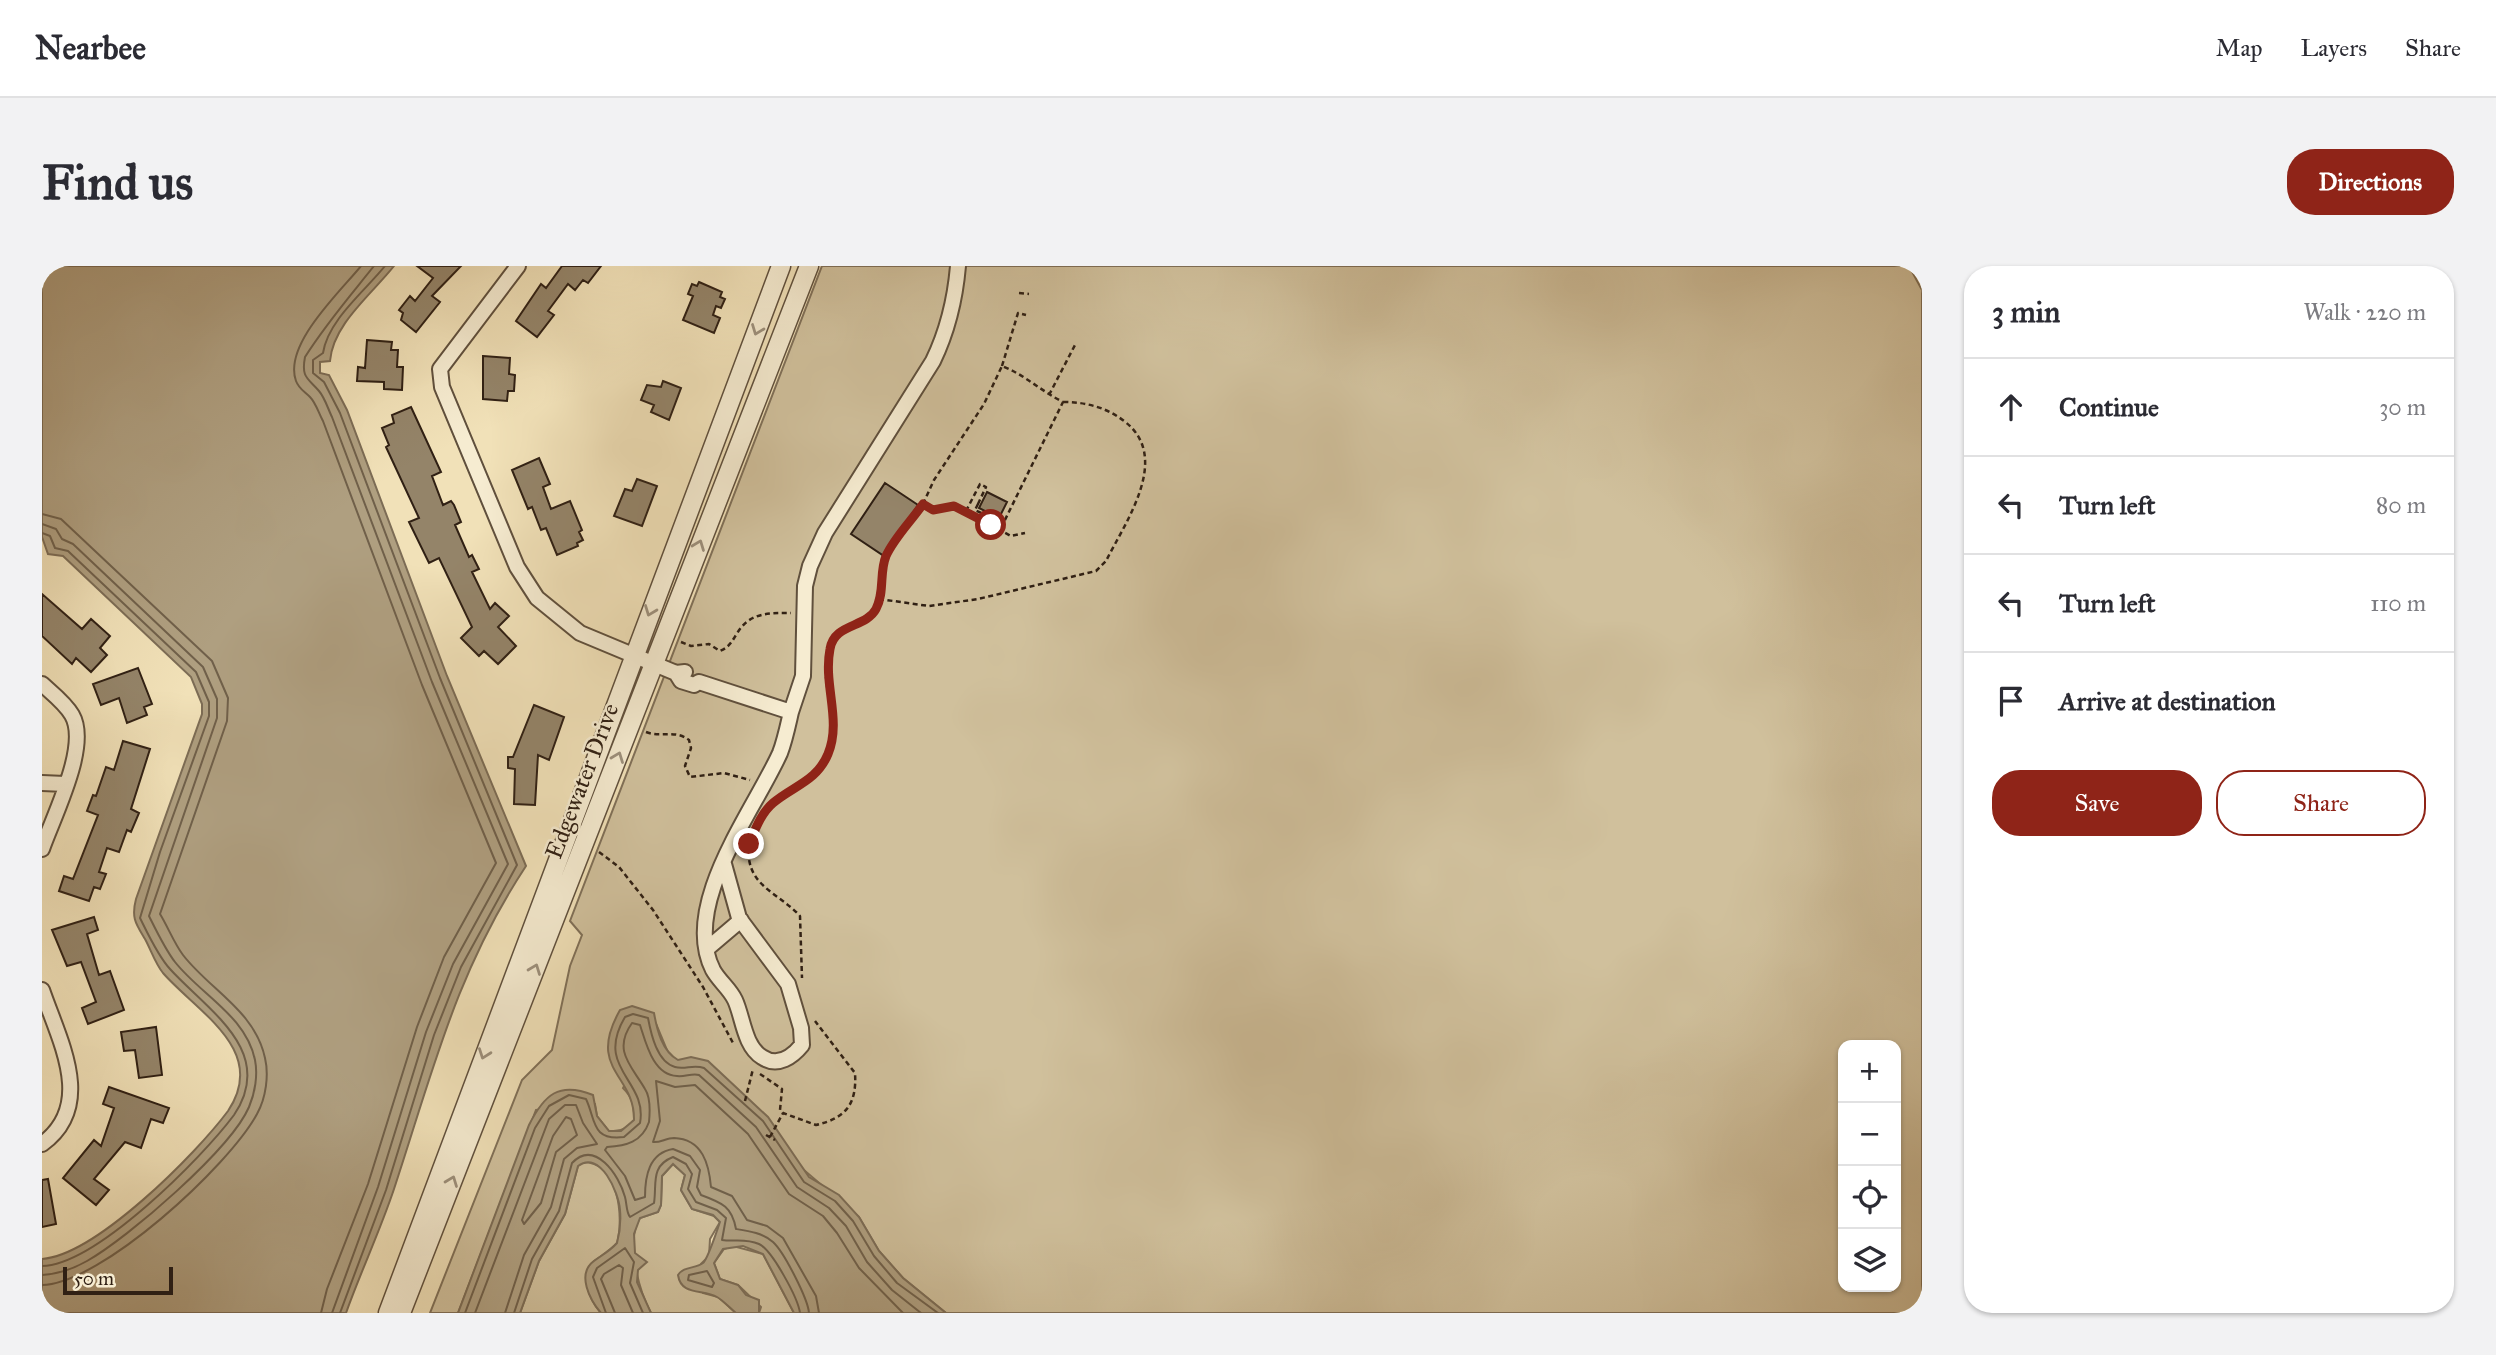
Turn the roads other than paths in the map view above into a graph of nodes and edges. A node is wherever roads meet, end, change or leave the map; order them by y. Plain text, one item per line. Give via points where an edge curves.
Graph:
1 (518, 266) edge
2 (781, 266) edge
3 (809, 266) edge
4 (958, 266) edge
5 (633, 655) junction
6 (654, 663) junction
7 (42, 684) edge
8 (791, 712) junction
9 (42, 783) edge
10 (65, 784) junction
11 (42, 849) edge
12 (723, 864) junction
13 (741, 920) junction
14 (708, 948) junction
15 (42, 990) edge
16 (42, 1144) edge
17 (388, 1313) edge
18 (401, 1313) edge

1 - 5 street via 440,369 442,387 526,583 565,624
2 -> 5 street, Edgewater Drive
6 -> 3 street, Edgewater Drive
4 - 8 street via 947,331 933,362 825,533 807,576 803,676
5 - 6 street
5 -> 17 street, Edgewater Drive
6 - 8 street via 676,673 681,681 699,682
18 -> 6 street, Edgewater Drive
7 - 10 street via 73,717 78,734 77,752
8 - 12 street via 780,751
9 - 10 street
10 - 11 street
12 - 13 street
12 - 14 street via 709,901
13 - 14 street
13 - 14 street via 788,984 802,1045 791,1058 776,1062 761,1057 747,1036 735,999 713,969
15 - 16 street via 72,1087 63,1122

